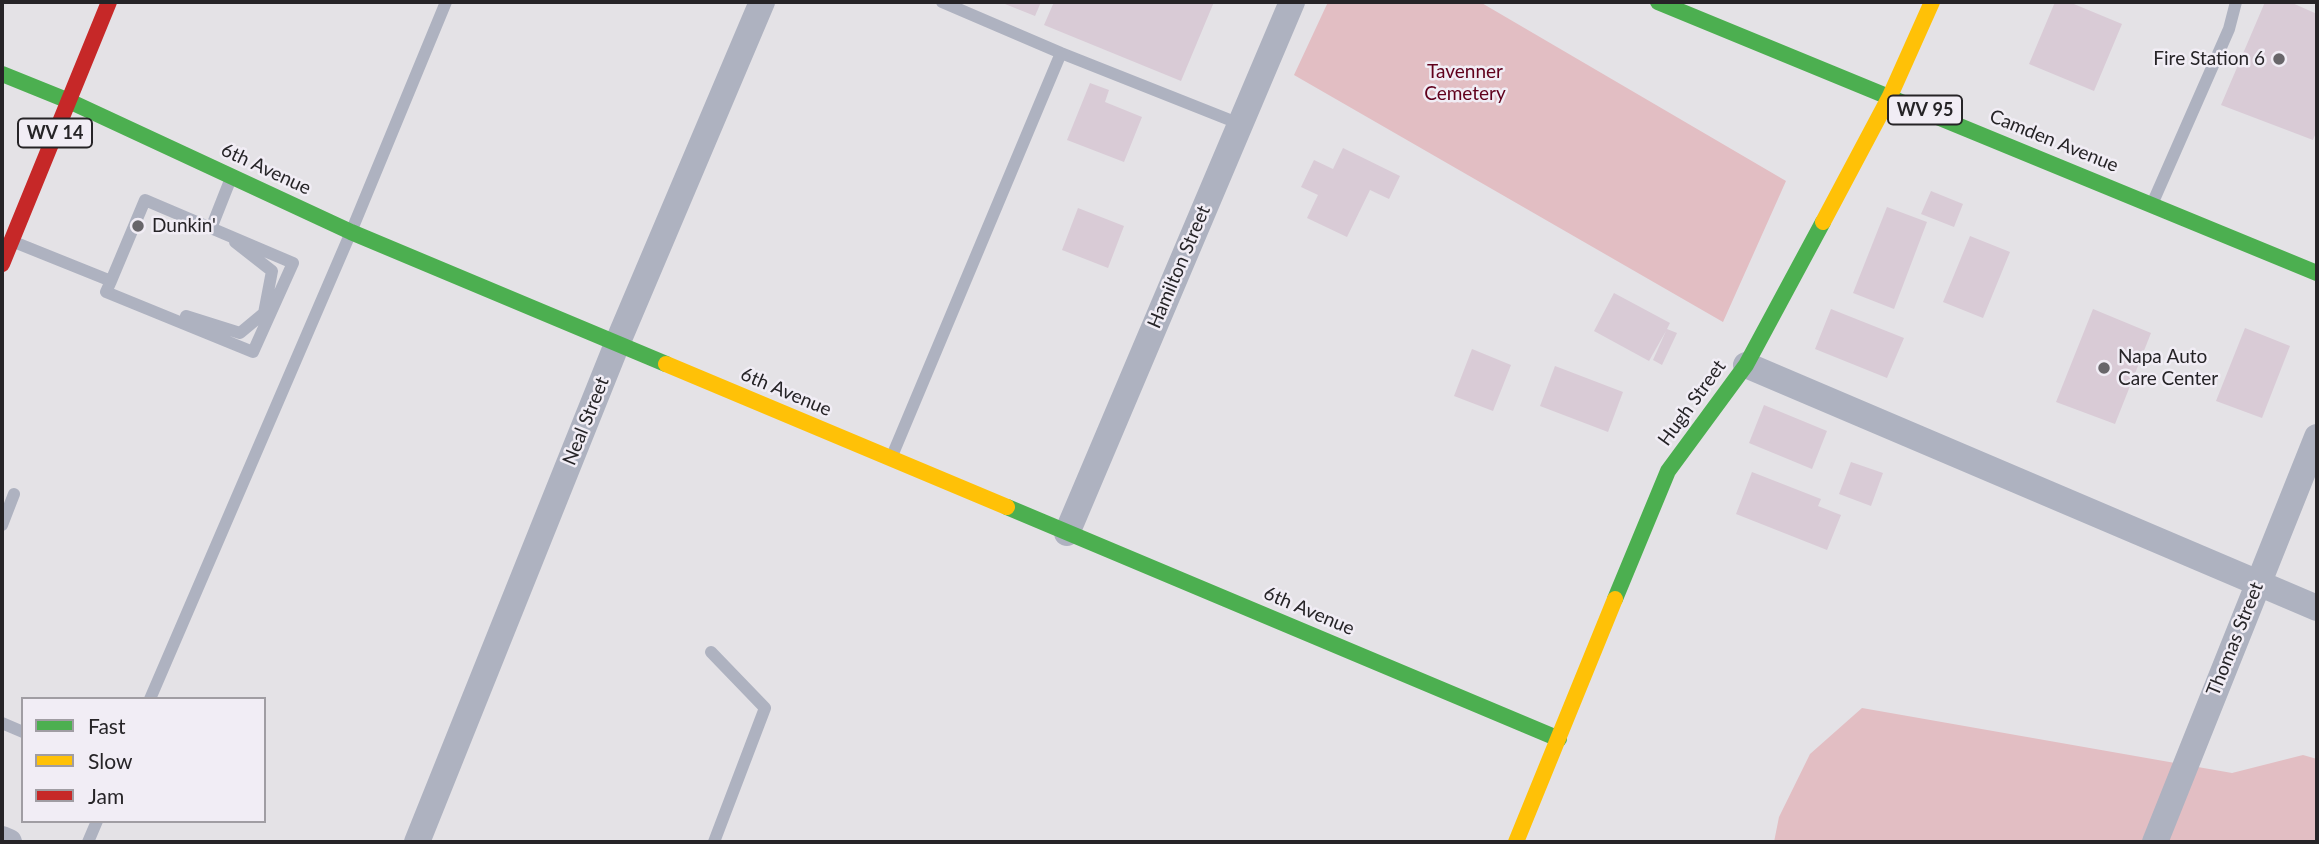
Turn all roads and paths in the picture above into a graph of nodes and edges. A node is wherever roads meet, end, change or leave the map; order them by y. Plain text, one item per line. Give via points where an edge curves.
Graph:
1 (109, 2) edge
2 (446, 2) edge
3 (762, 2) edge
4 (942, 2) edge
5 (1292, 2) edge
6 (1658, 2) edge
7 (1933, 2) edge
8 (2236, 2) edge
9 (1061, 53) junction
10 (2, 74) edge
11 (1890, 96) junction
12 (69, 101) junction
13 (1240, 124) junction
14 (232, 177) junction
15 (2152, 204) junction
16 (212, 226) junction
17 (351, 232) junction
18 (11, 241) junction
19 (2, 264) edge
20 (2317, 273) edge
21 (111, 281) junction
22 (148, 307) junction
23 (617, 344) junction
24 (1746, 365) junction
25 (2317, 437) edge
26 (891, 459) junction
27 (15, 494) dead end
28 (2, 525) edge
29 (1067, 533) junction
30 (2257, 584) junction
31 (2317, 608) edge
32 (711, 652) dead end
33 (151, 697) edge
34 (2, 723) edge
35 (21, 731) edge
36 (1559, 739) junction
37 (96, 823) edge
38 (2, 839) edge
39 (9, 842) edge
40 (88, 842) edge
41 (417, 842) edge
42 (714, 842) edge
43 (1516, 842) edge
44 (2155, 842) edge

1 - 12 street, WV 14
2 - 17 lane
3 - 23 street, Neal Street
4 - 9 lane
5 - 13 street, Hamilton Street
6 - 11 street, Camden Avenue / WV 95
7 - 11 street, Hugh Street
8 - 15 lane via 2229,29
9 - 13 lane
9 - 26 lane
10 - 12 street, 6th Avenue
11 - 15 street, Camden Avenue / WV 95
11 - 24 street, Hugh Street
12 - 14 street, 6th Avenue
12 - 18 street, WV 14
13 - 29 street, Hamilton Street
14 - 16 lane
14 - 17 street, 6th Avenue
15 - 20 street, Camden Avenue / WV 95
16 - 21 lane via 145,200
16 - 22 lane via 272,271 264,313 240,333
16 - 22 lane via 293,263 253,352
17 - 23 street, 6th Avenue
17 - 33 lane
18 - 19 street, WV 14
18 - 21 lane
21 - 22 lane via 106,292
23 - 26 street, 6th Avenue
23 - 41 street, Neal Street
24 - 30 street
24 - 36 street, Hugh Street via 1668,471
25 - 30 street, Thomas Street
26 - 29 street, 6th Avenue
27 - 28 lane
29 - 36 street, 6th Avenue
30 - 31 street
30 - 44 street, Thomas Street
32 - 42 lane via 765,708
34 - 35 lane
36 - 43 street, Hugh Street
37 - 40 lane
38 - 39 street

